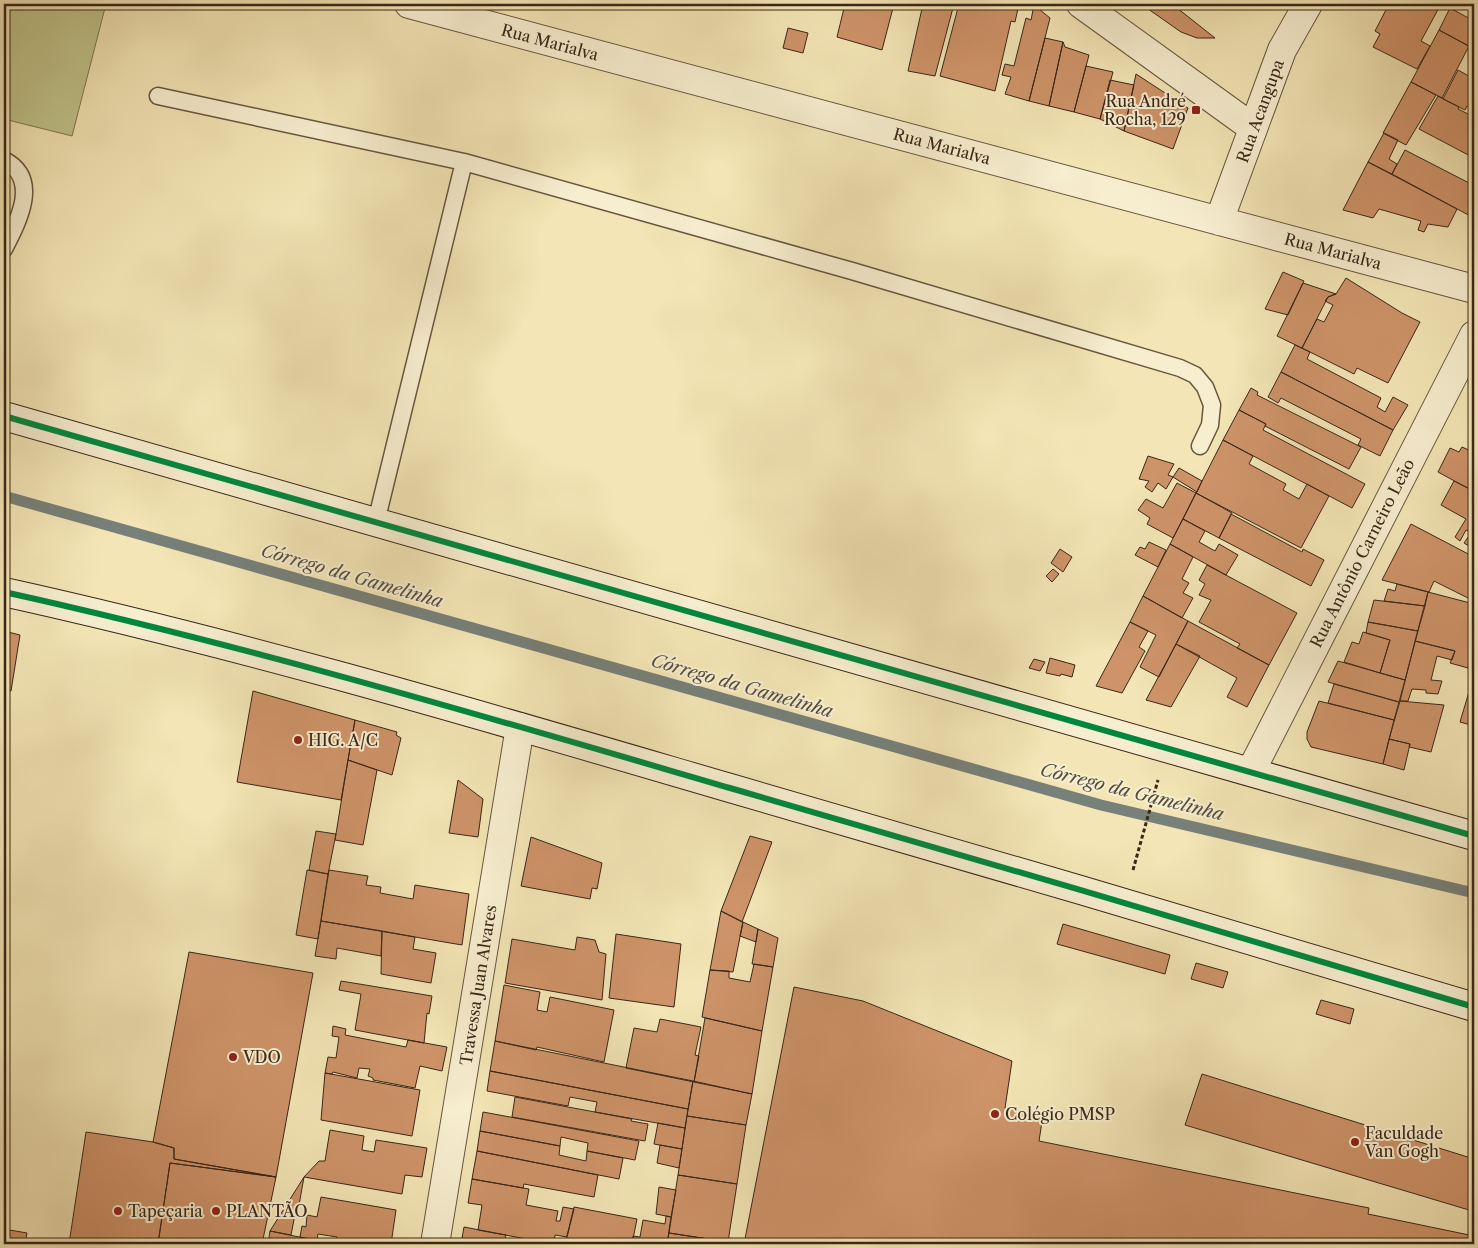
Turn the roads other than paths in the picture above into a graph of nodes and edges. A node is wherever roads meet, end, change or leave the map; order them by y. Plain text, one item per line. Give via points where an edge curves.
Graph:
1 (409, 4) edge
2 (1081, 4) edge
3 (1308, 4) edge
4 (158, 96) dead end
5 (1253, 128) junction
6 (4, 160) edge
7 (464, 162) junction
8 (1219, 221) junction
9 (4, 249) edge
10 (1474, 289) edge
11 (1474, 335) edge
12 (4, 416) edge
13 (1200, 446) dead end
14 (376, 522) junction
15 (4, 592) edge
16 (520, 726) junction
17 (1251, 771) junction
18 (1474, 836) edge
19 (1474, 1007) edge
20 (435, 1244) edge

1 - 8 main road, Rua Marialva
2 - 5 main road
3 - 5 main road, Rua Acangupa via 1282,50
4 - 7 lane
5 - 8 main road, Rua Acangupa
6 - 9 lane via 13,165 25,186 20,216
7 - 13 lane via 842,268 1180,368 1195,375 1205,387 1212,405 1210,425
7 - 14 lane
8 - 10 main road, Rua Marialva
11 - 17 main road, Rua Antônio Carneiro Leão
12 - 14 main road
14 - 17 main road
15 - 16 main road via 205,639
16 - 19 main road
16 - 20 main road, Travessa Juan Alvares
17 - 18 main road

